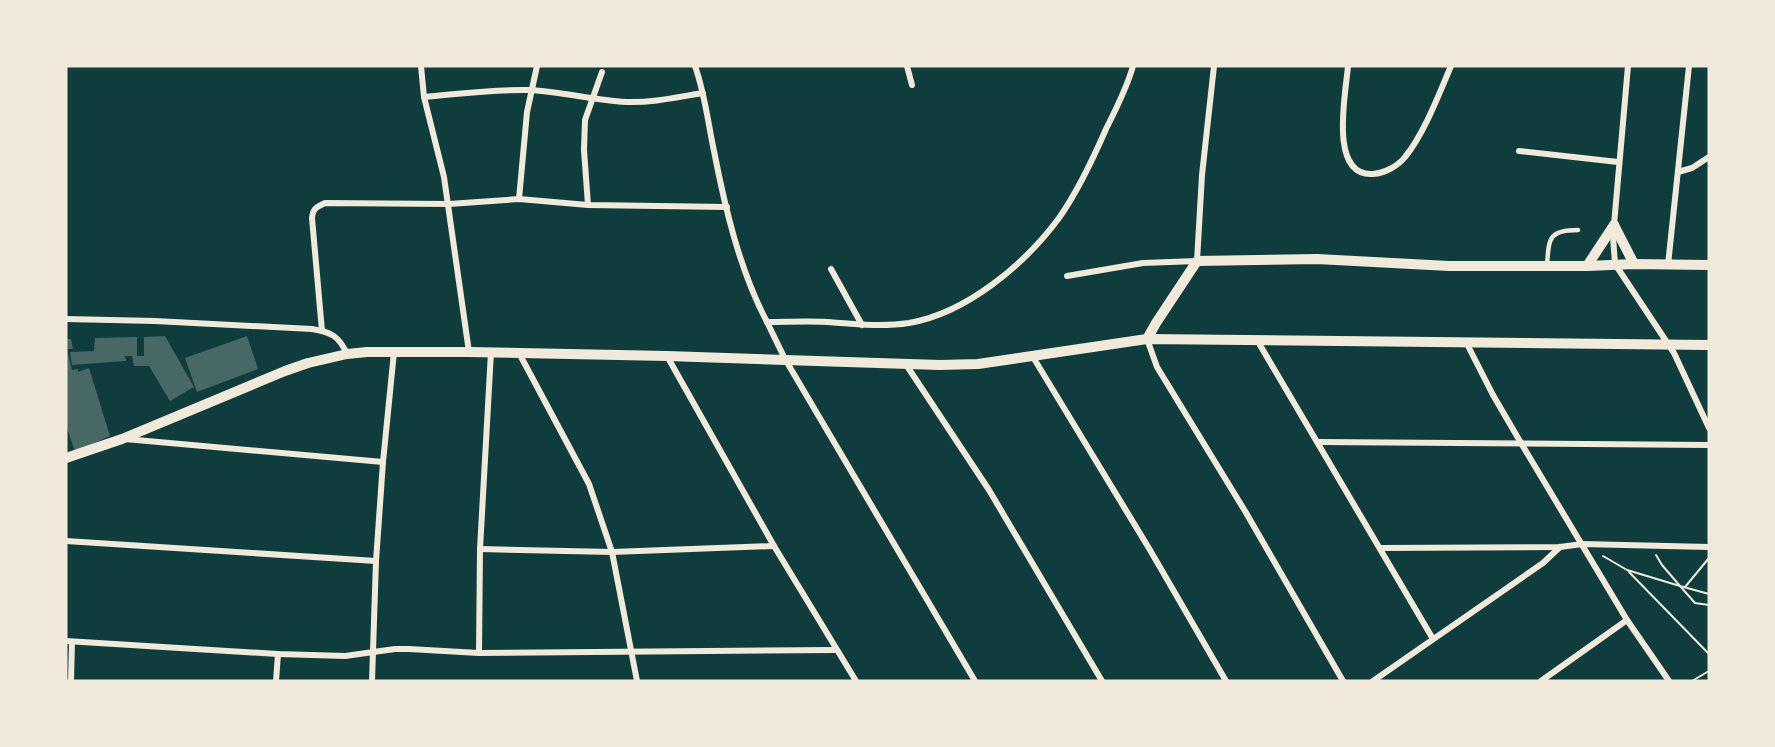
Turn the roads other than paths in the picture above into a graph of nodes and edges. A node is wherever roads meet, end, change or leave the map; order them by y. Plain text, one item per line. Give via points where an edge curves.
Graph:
1 (421, 66) edge
2 (537, 66) edge
3 (695, 66) edge
4 (907, 66) edge
5 (1132, 66) edge
6 (1214, 66) edge
7 (1348, 66) edge
8 (1451, 66) edge
9 (1628, 66) edge
10 (1689, 66) edge
11 (602, 72) dead end
12 (912, 85) dead end
13 (532, 90) junction
14 (704, 93) junction
15 (424, 97) junction
16 (592, 99) junction
17 (1519, 151) dead end
18 (1709, 157) edge
19 (1618, 162) junction
20 (1678, 172) junction
21 (519, 199) junction
22 (449, 204) junction
23 (588, 205) junction
24 (727, 207) junction
25 (1614, 225) junction
26 (1578, 230) dead end
27 (1197, 261) junction
28 (1615, 264) junction
29 (1634, 264) junction
30 (1668, 265) junction
31 (1709, 265) edge
32 (1587, 266) junction
33 (1547, 267) junction
34 (831, 269) dead end
35 (1067, 276) dead end
36 (66, 319) edge
37 (767, 322) junction
38 (862, 325) junction
39 (322, 331) junction
40 (1147, 339) junction
41 (1257, 339) junction
42 (1466, 342) junction
43 (1669, 345) junction
44 (1709, 345) edge
45 (394, 352) junction
46 (469, 352) junction
47 (491, 352) junction
48 (519, 353) junction
49 (347, 354) junction
50 (667, 356) junction
51 (1033, 357) junction
52 (785, 359) junction
53 (905, 363) junction
54 (1709, 428) edge
55 (122, 439) junction
56 (1318, 442) junction
57 (1521, 443) junction
58 (1709, 445) edge
59 (66, 458) edge
60 (383, 462) junction
61 (66, 541) edge
62 (1582, 544) junction
63 (774, 546) junction
64 (1560, 547) junction
65 (1709, 547) edge
66 (1381, 548) junction
67 (480, 549) junction
68 (612, 552) junction
69 (376, 561) junction
70 (1627, 620) junction
71 (1434, 639) junction
72 (69, 641) edge
73 (836, 650) junction
74 (374, 652) junction
75 (479, 652) junction
76 (631, 652) junction
77 (278, 654) junction
78 (70, 681) edge
79 (276, 681) edge
80 (372, 681) edge
81 (637, 681) edge
82 (856, 681) edge
83 (975, 681) edge
84 (1102, 681) edge
85 (1226, 681) edge
86 (1343, 681) edge
87 (1372, 681) edge
88 (1541, 681) edge
89 (1669, 681) edge

1 - 15 street
2 - 13 street
3 - 14 street
4 - 12 street
5 - 38 street via 1114,113 1074,193 1058,218 1016,264 976,295 936,316 908,323
6 - 27 street
7 - 8 street via 1344,147 1356,169 1368,174 1385,172 1404,159 1418,138
9 - 19 street
10 - 20 street
11 - 16 street
13 - 15 street
13 - 16 street
13 - 21 street
14 - 16 street via 645,101
14 - 24 street
15 - 22 street
16 - 23 street via 585,120
17 - 19 street
18 - 20 street
19 - 25 street
20 - 30 street
21 - 22 street
21 - 23 street
22 - 39 street via 325,203 316,207 312,218
22 - 46 street
23 - 24 street
24 - 37 street via 748,280
25 - 28 street
25 - 29 street
25 - 32 street
26 - 33 lane via 1559,231 1552,236
27 - 33 street via 1317,259
27 - 35 street via 1143,262
27 - 40 street
28 - 29 street
28 - 32 street
28 - 43 street
29 - 30 street
30 - 31 street
32 - 33 street
34 - 38 street
36 - 39 street
37 - 38 street
37 - 52 street
39 - 49 street via 336,337
40 - 41 street
40 - 51 street
40 - 86 street via 1157,367
41 - 42 street
41 - 56 street
42 - 43 street
42 - 57 street
43 - 44 street
43 - 54 street
45 - 46 street
45 - 49 street
45 - 60 street
46 - 47 street
47 - 48 street
47 - 67 street
48 - 50 street
48 - 68 street via 589,484
49 - 55 street via 285,370
50 - 52 street
50 - 63 street
51 - 53 street via 978,364
51 - 85 street
52 - 53 street
52 - 83 street
53 - 84 street via 989,490
55 - 59 street
55 - 60 street
56 - 57 street
56 - 66 street
57 - 58 street
57 - 62 street
60 - 69 street
61 - 69 street
62 - 64 street
62 - 65 street
62 - 70 street
63 - 68 street
63 - 73 street
64 - 66 street
64 - 71 street
66 - 71 street
67 - 68 street
67 - 75 street
68 - 76 street
69 - 74 street
70 - 88 street
70 - 89 street
71 - 87 street
72 - 77 street
72 - 78 street
73 - 76 street
73 - 82 street
74 - 75 street via 409,648
74 - 77 street via 345,656
74 - 80 street
75 - 76 street
76 - 81 street
77 - 79 street

